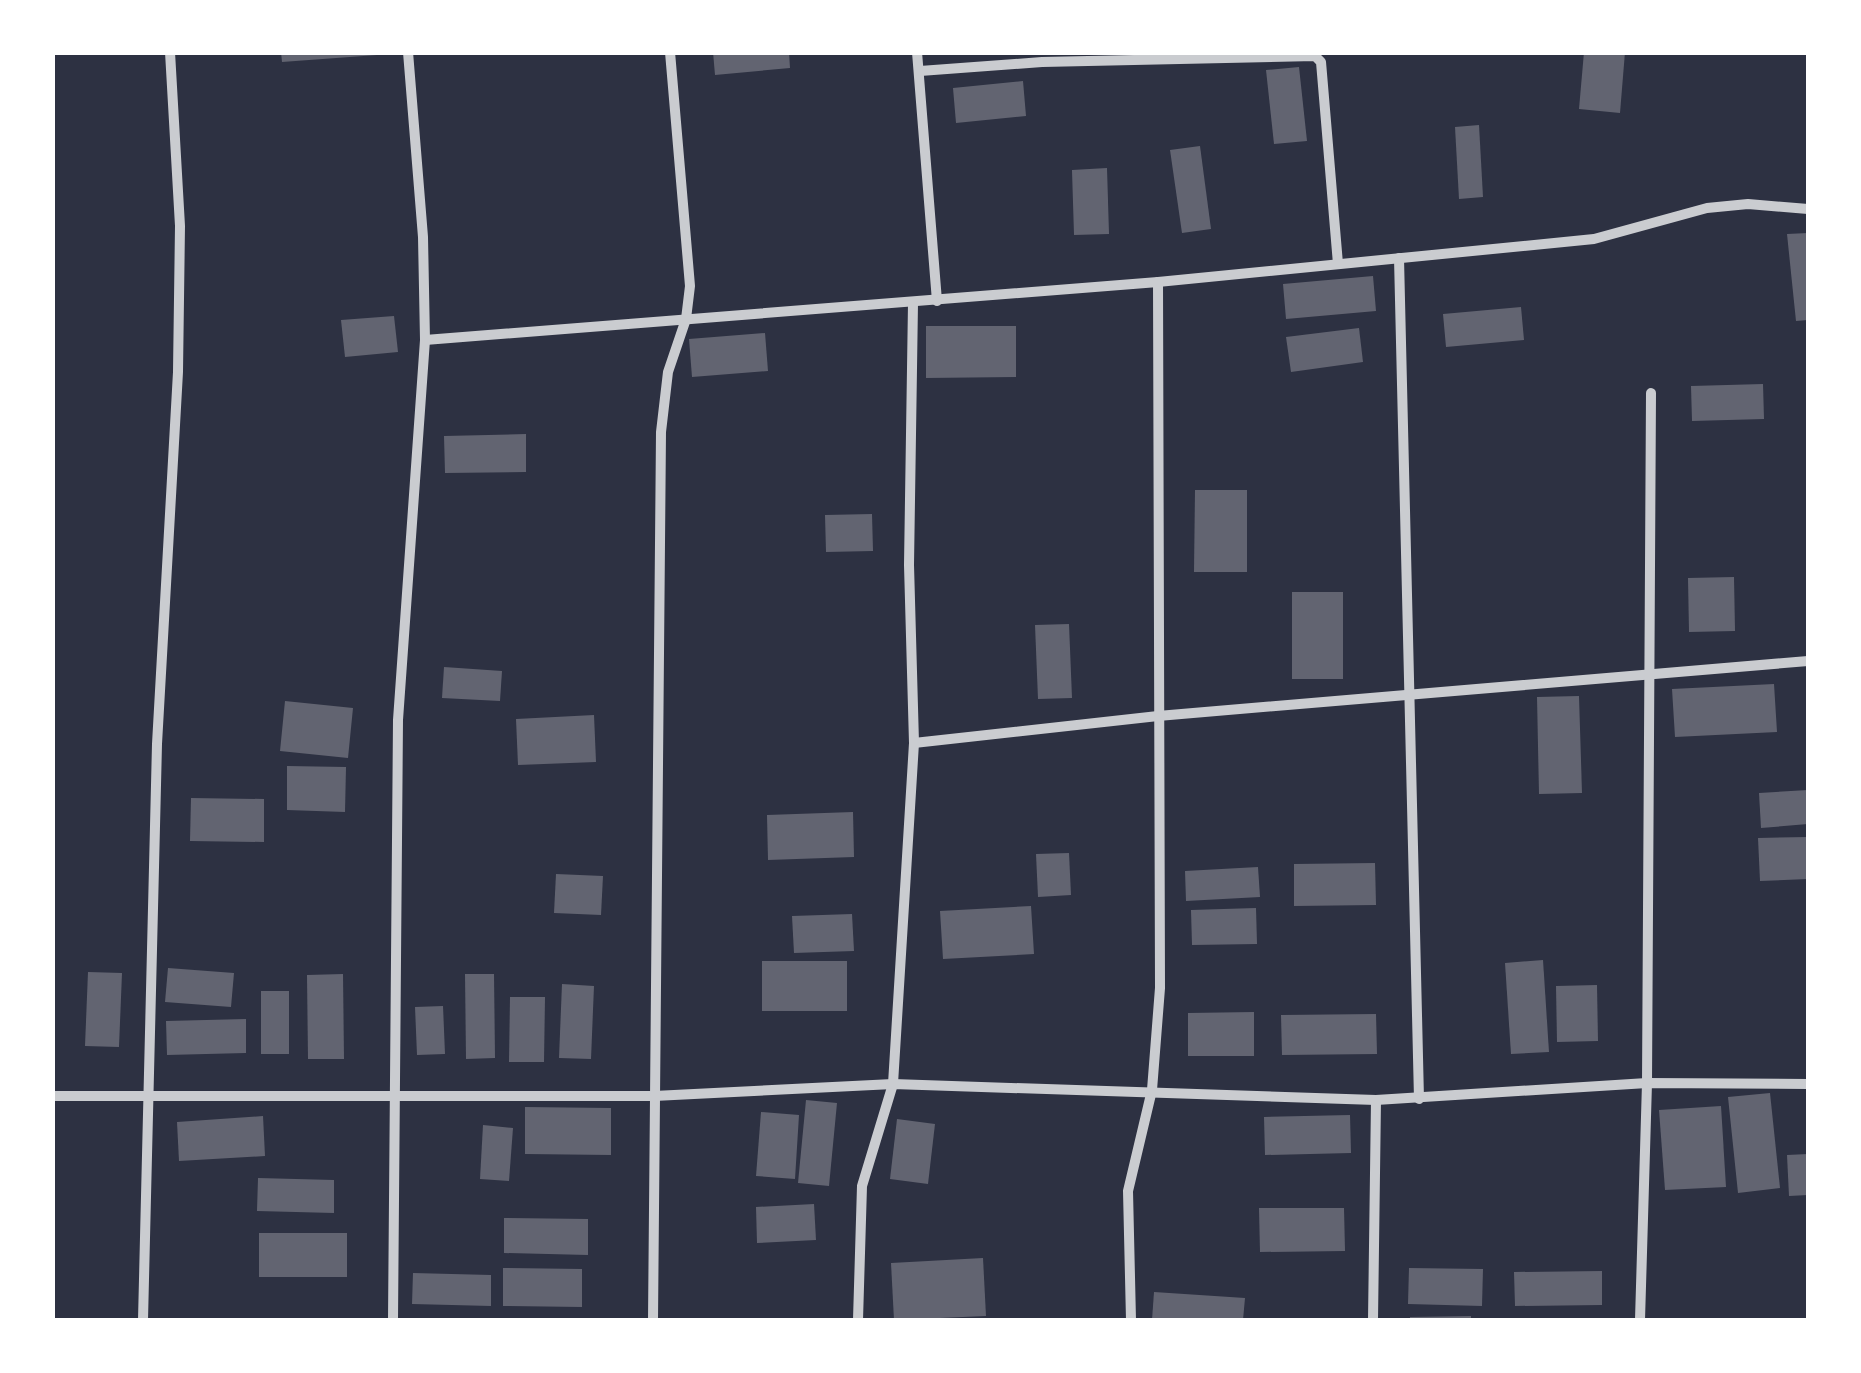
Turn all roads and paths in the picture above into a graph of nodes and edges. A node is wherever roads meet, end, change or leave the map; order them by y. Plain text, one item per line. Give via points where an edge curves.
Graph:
1 (170, 52) edge
2 (408, 52) edge
3 (670, 52) edge
4 (918, 52) edge
5 (1263, 53) edge
6 (1042, 57) edge
7 (920, 71) junction
8 (1808, 210) edge
9 (1399, 258) junction
10 (1338, 264) junction
11 (1158, 282) junction
12 (937, 301) junction
13 (913, 303) junction
14 (686, 319) junction
15 (424, 340) junction
16 (1651, 392) dead end
17 (1808, 661) edge
18 (1647, 676) junction
19 (1409, 694) junction
20 (1158, 716) junction
21 (914, 743) junction
22 (1647, 1083) junction
23 (894, 1084) junction
24 (1808, 1084) edge
25 (1152, 1090) junction
26 (151, 1094) junction
27 (52, 1096) edge
28 (392, 1096) junction
29 (654, 1096) junction
30 (1418, 1099) junction
31 (1376, 1100) junction
32 (143, 1320) edge
33 (393, 1320) edge
34 (653, 1320) edge
35 (858, 1320) edge
36 (1131, 1320) edge
37 (1373, 1320) edge
38 (1640, 1320) edge

1 - 26 street via 180,226 178,372 157,744
2 - 15 street via 424,237
3 - 14 street via 690,286
4 - 7 street
5 - 6 street
5 - 10 street via 1307,53 1321,62
6 - 7 street
7 - 12 street
8 - 9 street via 1706,208 1594,239
9 - 10 street
9 - 19 street
10 - 11 street
11 - 12 street
11 - 20 street
12 - 13 street
13 - 14 street
13 - 21 street
14 - 15 street
14 - 29 street via 668,372 660,432
15 - 28 street via 398,720
16 - 18 street
17 - 18 street
18 - 19 street
18 - 22 street
19 - 20 street
19 - 30 street
20 - 21 street
20 - 25 street via 1160,988
21 - 23 street
22 - 24 street
22 - 30 street
22 - 38 street
23 - 25 street
23 - 29 street
23 - 35 street via 862,1186
25 - 31 street
25 - 36 street via 1128,1191
26 - 27 street
26 - 28 street
26 - 32 street
28 - 29 street
28 - 33 street
29 - 34 street
30 - 31 street
31 - 37 street

